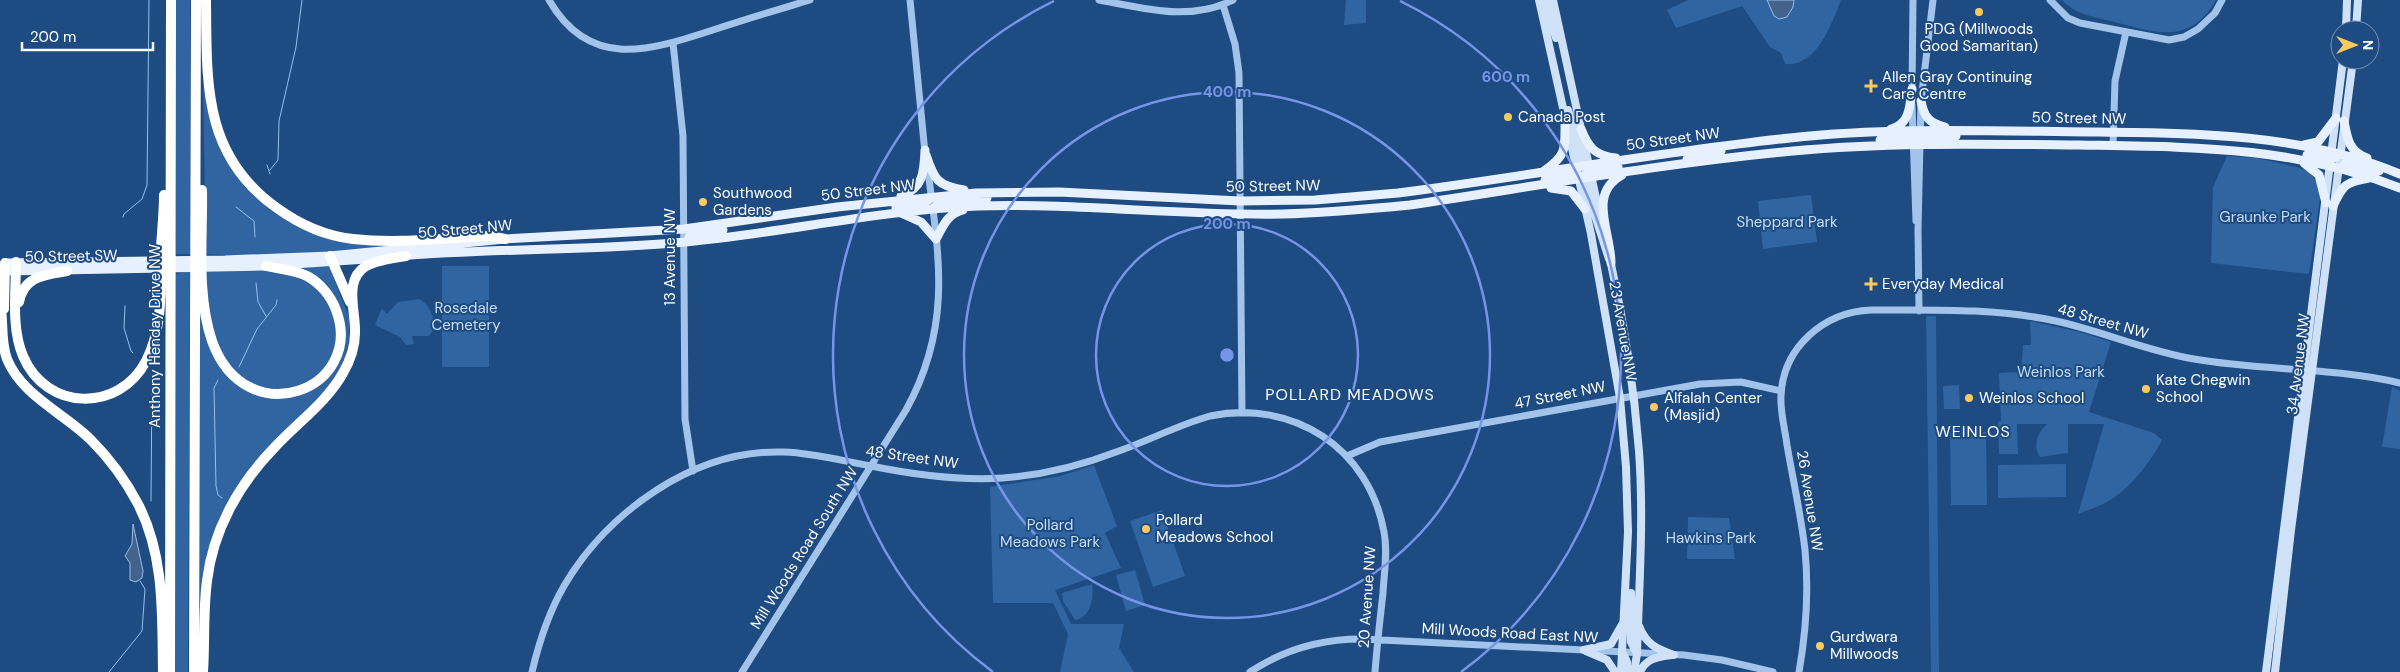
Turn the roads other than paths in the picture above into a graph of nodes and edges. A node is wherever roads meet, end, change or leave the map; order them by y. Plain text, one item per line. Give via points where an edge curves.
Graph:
1 (171, 0) edge
2 (196, 0) edge
3 (206, 0) edge
4 (549, 0) edge
5 (810, 0) edge
6 (910, 0) edge
7 (1098, 0) edge
8 (1233, 0) edge
9 (1539, 0) edge
10 (1545, 0) edge
11 (1553, 0) edge
12 (1914, 0) edge
13 (1931, 0) edge
14 (2050, 0) edge
15 (2222, 0) edge
16 (2348, 0) edge
17 (2358, 0) edge
18 (1223, 5) junction
19 (2347, 20) edge
20 (2357, 20) edge
21 (196, 32) junction
22 (2126, 32) junction
23 (673, 43) junction
24 (1565, 56) junction
25 (2342, 70) edge
26 (2350, 70) edge
27 (1556, 81) junction
28 (171, 84) junction
29 (1912, 89) junction
30 (1921, 101) junction
31 (2340, 119) junction
32 (1565, 122) junction
33 (1581, 129) junction
34 (1972, 131) junction
35 (2008, 131) junction
36 (1883, 132) junction
37 (2114, 132) junction
38 (1916, 137) junction
39 (1731, 145) junction
40 (2295, 145) junction
41 (2113, 146) junction
42 (925, 150) junction
43 (2252, 151) junction
44 (1675, 152) junction
45 (2290, 157) junction
46 (1626, 160) junction
47 (2335, 161) junction
48 (1651, 169) junction
49 (1542, 173) junction
50 (1584, 173) junction
51 (1627, 173) junction
52 (2400, 173) edge
53 (2372, 178) junction
54 (1533, 187) junction
55 (2400, 188) edge
56 (1016, 192) junction
57 (1499, 192) junction
58 (976, 193) junction
59 (931, 196) junction
60 (1240, 201) junction
61 (875, 202) junction
62 (2330, 205) junction
63 (975, 206) junction
64 (933, 209) junction
65 (1585, 209) junction
66 (898, 212) junction
67 (1240, 214) junction
68 (874, 215) junction
69 (761, 219) junction
70 (684, 229) junction
71 (505, 239) junction
72 (936, 239) junction
73 (684, 242) junction
74 (619, 247) junction
75 (406, 256) junction
76 (331, 259) junction
77 (142, 264) junction
78 (225, 264) junction
79 (1611, 264) junction
80 (266, 266) junction
81 (7, 267) edge
82 (66, 270) junction
83 (0, 302) edge
84 (1918, 310) junction
85 (354, 320) junction
86 (16, 325) junction
87 (1804, 340) joint
88 (3, 345) junction
89 (2308, 372) junction
90 (2400, 383) edge
91 (1781, 391) junction
92 (1633, 396) junction
93 (1620, 398) junction
94 (1242, 413) junction
95 (1314, 430) joint
96 (1348, 456) junction
97 (871, 466) junction
98 (693, 471) junction
99 (1628, 558) junction
100 (1625, 618) junction
101 (1638, 618) junction
102 (1378, 640) junction
103 (1584, 650) junction
104 (1623, 653) junction
105 (1637, 654) junction
106 (1674, 655) junction
107 (163, 672) edge
108 (170, 672) edge
109 (194, 672) edge
110 (203, 672) edge
111 (532, 672) edge
112 (742, 672) edge
113 (1250, 672) edge
114 (1375, 672) edge
115 (1615, 672) edge
116 (1621, 672) edge
117 (1627, 672) edge
118 (1634, 672) edge
119 (1640, 672) edge
120 (1773, 672) edge
121 (1799, 672) edge
122 (2266, 672) edge
123 (2275, 672) edge

1 - 28 highway, Anthony Henday Drive NW
2 - 21 highway
3 - 71 highway via 207,67 213,116 224,149 241,174 267,201 300,223 352,239 490,236
4 - 23 street via 558,14 585,38 613,49 635,51
5 - 23 street
6 - 42 street, Mill Woods Road South NW
7 - 18 street via 1178,13
8 - 18 street
9 - 27 main road, 23 Avenue NW
10 - 24 main road
11 - 24 main road, 23 Avenue NW
12 - 29 street
13 - 30 street via 1932,16
14 - 22 street via 2074,21
15 - 22 street via 2215,13 2184,37 2169,40
16 - 19 main road
17 - 20 main road
18 - 60 street via 1238,58
21 - 80 highway via 200,52 203,272 212,340 226,369 242,383 263,393 288,394 313,384 328,369 338,350 340,326 333,302 316,282 305,275
21 - 109 highway
22 - 37 street via 2115,80
23 - 70 street, 13 Avenue NW via 683,130
24 - 33 main road, 23 Avenue NW
25 - 31 main road, 34 Avenue NW
26 - 31 main road, 34 Avenue NW
27 - 32 main road, 23 Avenue NW
27 - 50 main road via 1563,93
28 - 86 highway via 159,308 152,346 142,367 133,380 101,397 59,394 42,383 27,366 17,340
28 - 108 highway, Anthony Henday Drive NW
29 - 36 main road via 1910,107 1902,124
29 - 38 street
30 - 34 main road via 1927,120 1949,128
30 - 38 street
31 - 40 main road via 2318,142
31 - 47 main road, 34 Avenue NW
31 - 52 main road via 2355,151
32 - 49 main road via 1562,155
32 - 50 main road, 23 Avenue NW
33 - 46 main road via 1594,152
33 - 50 main road, 23 Avenue NW
34 - 35 main road, 50 Street NW
34 - 38 main road, 50 Street NW
35 - 37 main road, 50 Street NW
35 - 38 main road via 1978,136
36 - 38 main road, 50 Street NW
36 - 39 main road, 50 Street NW
37 - 40 main road, 50 Street NW via 2236,136
37 - 41 street
38 - 41 main road, 50 Street NW
38 - 48 main road, 50 Street NW
38 - 84 street
39 - 44 main road, 50 Street NW
39 - 48 main road via 1719,152
40 - 47 main road, 50 Street NW
41 - 43 main road, 50 Street NW
42 - 58 main road via 938,182
42 - 59 street, Mill Woods Road South NW
42 - 61 main road via 924,173 915,189 902,196
43 - 45 main road, 50 Street NW
43 - 47 main road via 2275,150
44 - 46 main road, 50 Street NW
44 - 50 main road via 1643,162
45 - 47 main road, 50 Street NW
45 - 62 main road via 2320,174
46 - 50 main road, 50 Street NW
47 - 52 main road, 50 Street NW
47 - 53 main road, 50 Street NW
47 - 62 main road, 34 Avenue NW
48 - 51 main road, 50 Street NW
49 - 50 main road, 50 Street NW
49 - 60 main road, 50 Street NW via 1398,194
50 - 51 main road, 50 Street NW
50 - 54 main road, 50 Street NW
50 - 57 main road
50 - 65 main road, 23 Avenue NW
50 - 79 main road, 23 Avenue NW
51 - 79 main road via 1611,182 1603,195
53 - 55 main road, 50 Street NW
53 - 62 main road via 2354,180 2342,187
54 - 57 main road, 50 Street NW
54 - 65 main road via 1571,191
56 - 58 main road, 50 Street NW
56 - 60 main road, 50 Street NW
56 - 64 main road via 1007,196 941,202
57 - 67 main road, 50 Street NW via 1359,210
58 - 59 main road, 50 Street NW
59 - 61 main road, 50 Street NW
59 - 64 street, Mill Woods Road South NW
59 - 68 main road via 925,202
60 - 67 street
61 - 69 main road, 50 Street NW
62 - 89 main road, 34 Avenue NW
63 - 64 main road, 50 Street NW
63 - 67 main road, 50 Street NW via 1047,205
63 - 72 main road via 948,217
64 - 66 main road, 50 Street NW
64 - 72 street, Mill Woods Road South NW
65 - 93 main road, 23 Avenue NW
66 - 68 main road, 50 Street NW
66 - 72 main road via 921,222
67 - 94 street
68 - 73 main road, 50 Street NW
69 - 70 main road, 50 Street NW
69 - 73 main road via 693,236
70 - 71 main road, 50 Street NW
70 - 73 street, 13 Avenue NW
70 - 74 main road via 678,234
71 - 76 main road, 50 Street NW
72 - 97 street, Mill Woods Road South NW via 939,308 929,360 909,404
73 - 74 main road, 50 Street NW
73 - 98 street, 13 Avenue NW via 685,419
74 - 75 main road, 50 Street NW via 487,250
75 - 76 main road, 50 Street NW
75 - 85 highway via 373,263 356,275 352,289
76 - 78 main road, 50 Street NW
76 - 80 main road, 50 Street NW
76 - 85 highway via 348,296
77 - 78 main road, 50 Street NW
77 - 81 main road, 50 Street SW
77 - 82 main road, 50 Street SW
78 - 80 main road, 50 Street NW
79 - 92 main road, 23 Avenue NW
81 - 82 main road, 50 Street SW
81 - 86 highway
81 - 88 highway
82 - 86 highway via 28,281 20,296
83 - 88 highway
84 - 87 street, 48 Street NW via 1852,312 1823,324
84 - 89 street, 48 Street NW via 2028,316 2085,328 2186,358
85 - 110 highway via 350,359 339,381 248,478 225,517 207,580
87 - 91 street, 26 Avenue NW via 1788,364
88 - 107 highway via 12,369 21,380 91,440 138,503 152,540 160,584
89 - 90 street, 48 Street NW
89 - 122 main road, 34 Avenue NW
89 - 123 main road, 34 Avenue NW
91 - 92 street, 47 Street NW via 1741,382 1714,382
91 - 121 street, 26 Avenue NW via 1781,409 1806,560 1805,627
92 - 93 street, 47 Street NW
92 - 101 main road, 23 Avenue NW via 1640,481
93 - 96 street, 47 Street NW via 1380,442
93 - 99 main road, 23 Avenue NW via 1626,467
94 - 95 street, 48 Street NW via 1265,413 1291,419
94 - 97 street, 48 Street NW via 1204,418 1086,462 1024,475 952,478
95 - 96 street, 20 Avenue NW
96 - 102 street, 20 Avenue NW via 1379,511 1385,534
97 - 98 street, 48 Street NW via 809,454 776,452 735,457
97 - 112 street, Mill Woods Road South NW
98 - 111 street, 48 Street NW via 647,497 606,531 586,555 564,586 546,626
99 - 100 main road, 23 Avenue NW
99 - 105 main road via 1631,642
100 - 103 main road via 1610,644
100 - 104 main road, 23 Avenue NW
101 - 105 main road, 23 Avenue NW
101 - 106 main road via 1645,639
102 - 103 street, Mill Woods Road East NW
102 - 113 street, Mill Woods Road East NW via 1336,640 1306,646
102 - 114 street, 20 Avenue NW
103 - 104 street, Mill Woods Road East NW
103 - 115 main road via 1607,660
104 - 105 street, Mill Woods Road East NW
104 - 116 main road, 23 Avenue NW
104 - 117 main road
105 - 106 street, Mill Woods Road East NW
105 - 118 main road, 23 Avenue NW
106 - 119 main road via 1653,658
106 - 120 street, Mill Woods Road East NW via 1722,660

